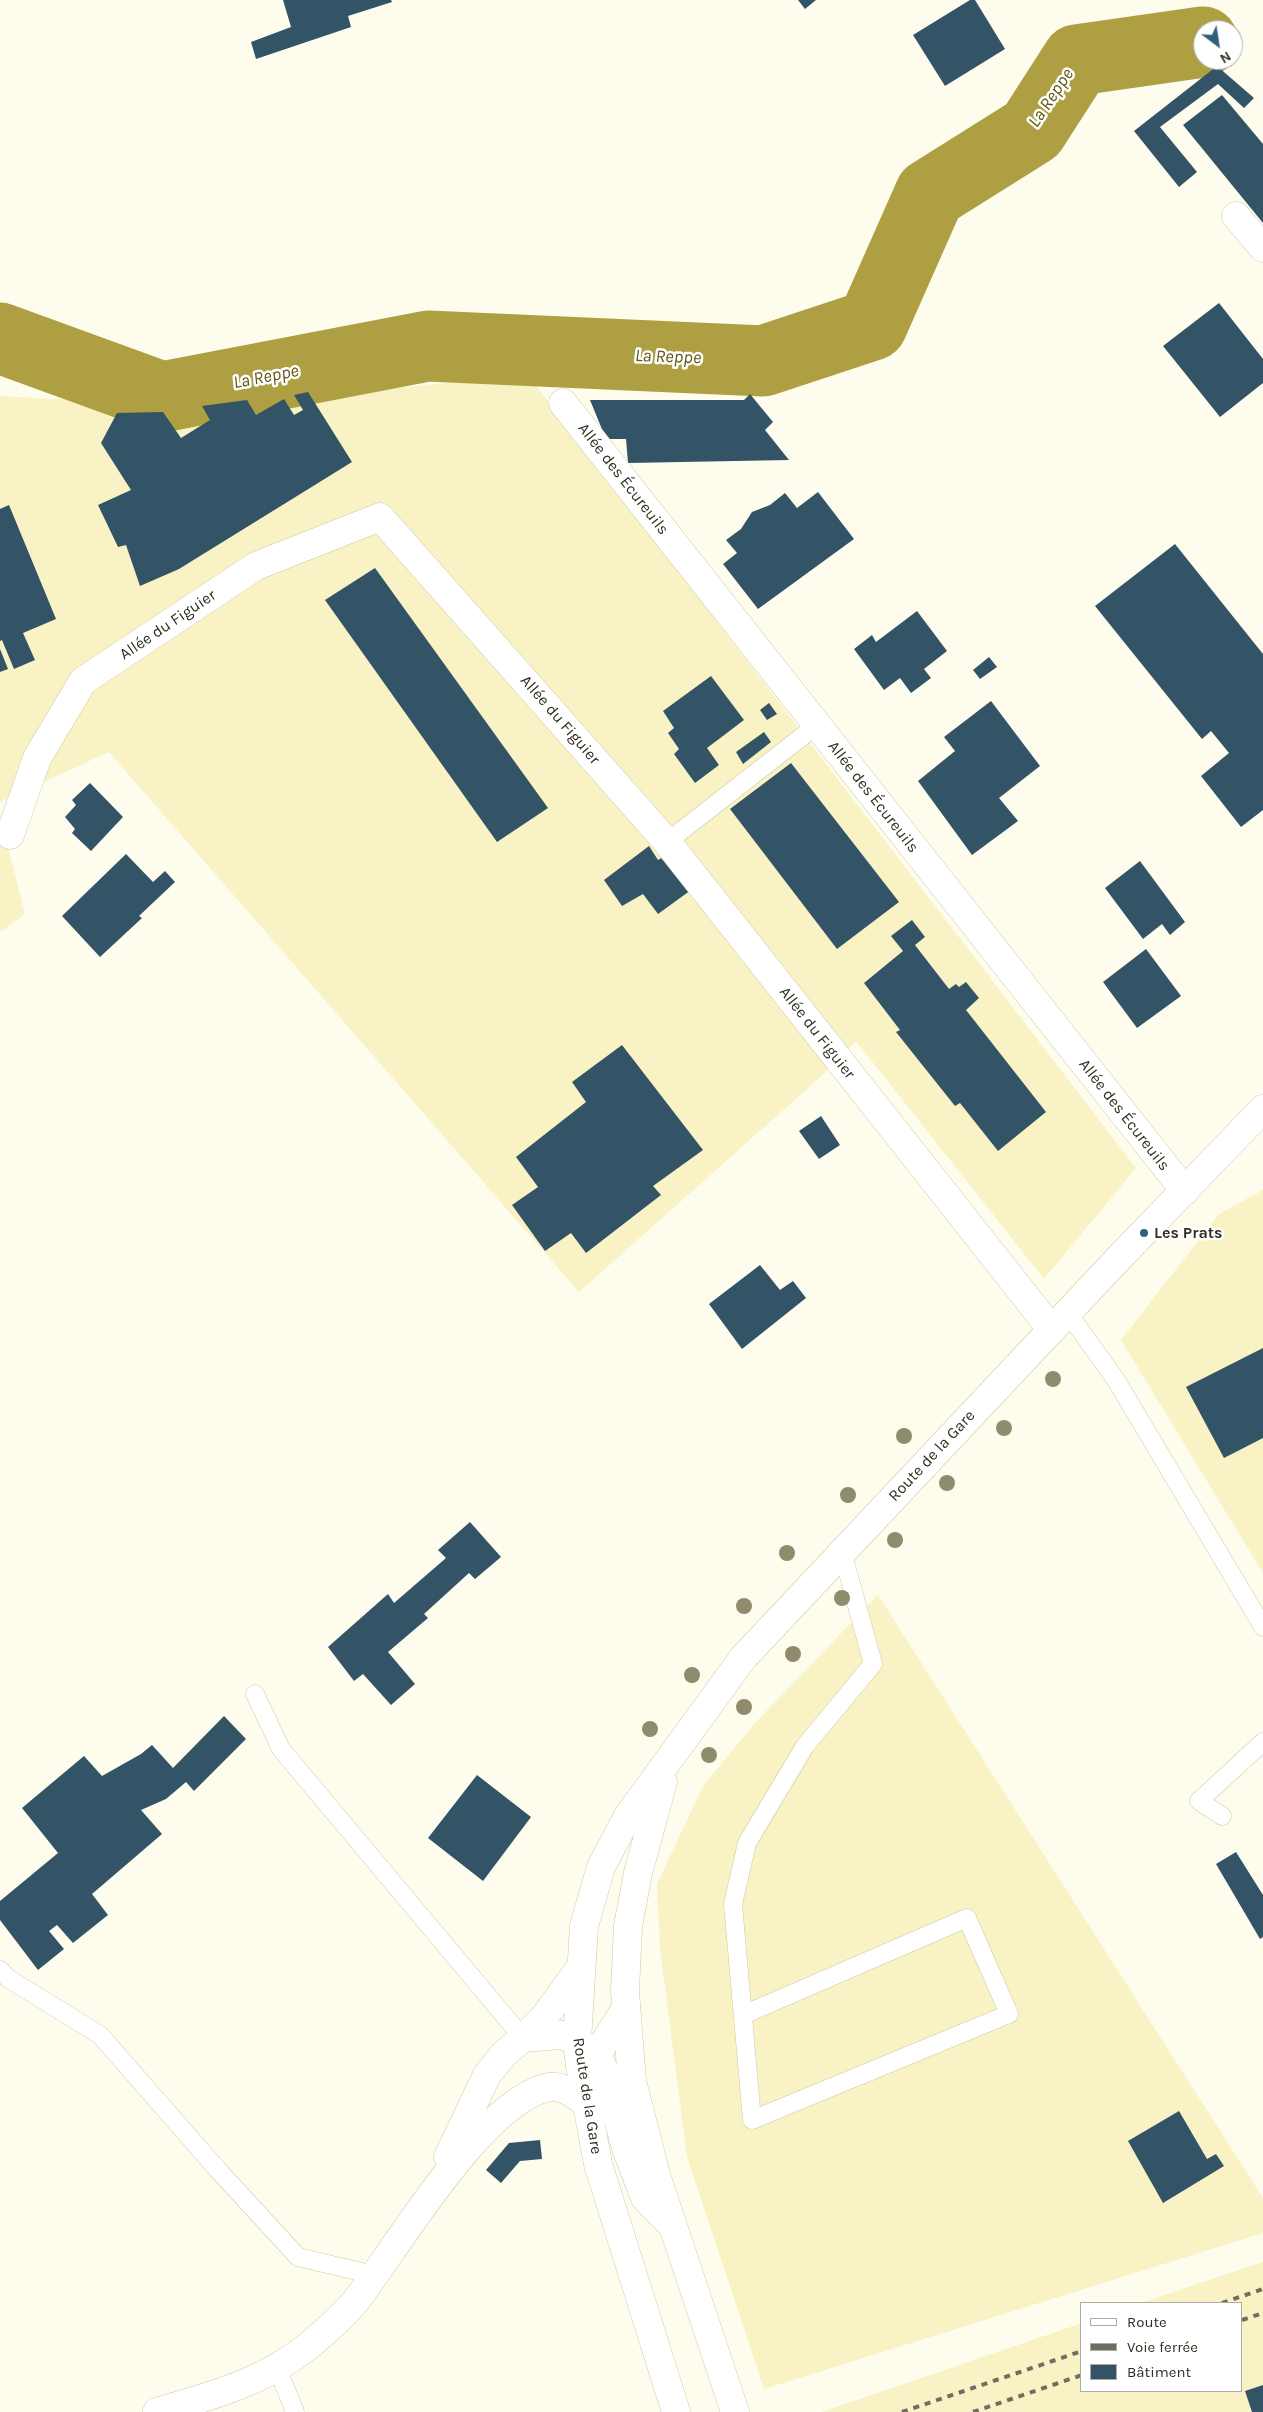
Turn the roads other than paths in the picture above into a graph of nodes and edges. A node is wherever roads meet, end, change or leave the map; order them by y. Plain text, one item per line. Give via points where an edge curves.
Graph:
1 (1236, 216) dead end
2 (1263, 248) edge
3 (563, 403) dead end
4 (817, 726) junction
5 (10, 835) dead end
6 (667, 842) junction
7 (1263, 1109) edge
8 (1263, 1138) edge
9 (1210, 1165) junction
10 (1185, 1191) junction
11 (1060, 1321) junction
12 (842, 1551) junction
13 (1263, 1627) edge
14 (255, 1694) dead end
15 (1263, 1742) edge
16 (670, 1761) junction
17 (1222, 1816) dead end
18 (580, 1968) junction
19 (0, 1970) edge
20 (626, 2008) junction
21 (743, 2015) junction
22 (523, 2038) junction
23 (579, 2049) junction
24 (546, 2087) junction
25 (586, 2103) junction
26 (427, 2201) junction
27 (671, 2224) junction
28 (374, 2275) junction
29 (277, 2367) junction
30 (157, 2412) edge
31 (295, 2412) edge
32 (676, 2412) edge
33 (735, 2412) edge

1 - 2 street
3 - 4 street, Allée des Écureuils
4 - 6 lane
4 - 10 street, Allée des Écureuils
5 - 6 street, Allée du Figuier via 38,758 83,681 256,566 380,517
6 - 11 street, Allée du Figuier
7 - 9 street, Route de la Gare
8 - 9 street, Route de la Gare
9 - 10 street, Route de la Gare
10 - 11 street, Route de la Gare
11 - 12 street, Route de la Gare
11 - 13 lane via 1116,1380
12 - 16 street, Route de la Gare via 743,1658
12 - 21 lane via 873,1664 804,1746 747,1843 733,1904
14 - 22 lane via 281,1749
15 - 17 lane via 1199,1801
16 - 18 street, Route de la Gare via 628,1816 601,1867 584,1926
16 - 20 street, Route de la Gare via 653,1814 628,1926
18 - 22 street via 543,2019
18 - 23 street, Route de la Gare
19 - 28 lane via 8,1979 100,2035 298,2257
20 - 23 street
20 - 27 street, Route de la Gare via 632,2081
21 - 21 lane via 752,2120 1009,2014 967,1918
22 - 23 street
22 - 26 street via 487,2075
23 - 24 street via 565,2078
23 - 25 street, Route de la Gare
23 - 27 street via 606,2075 626,2148 645,2198
24 - 25 street via 569,2090
24 - 26 street via 515,2103 481,2134
25 - 32 street, Route de la Gare via 598,2164
26 - 28 street
27 - 33 street, Route de la Gare
28 - 29 street via 357,2300 311,2344
29 - 30 street via 242,2386
29 - 31 lane

